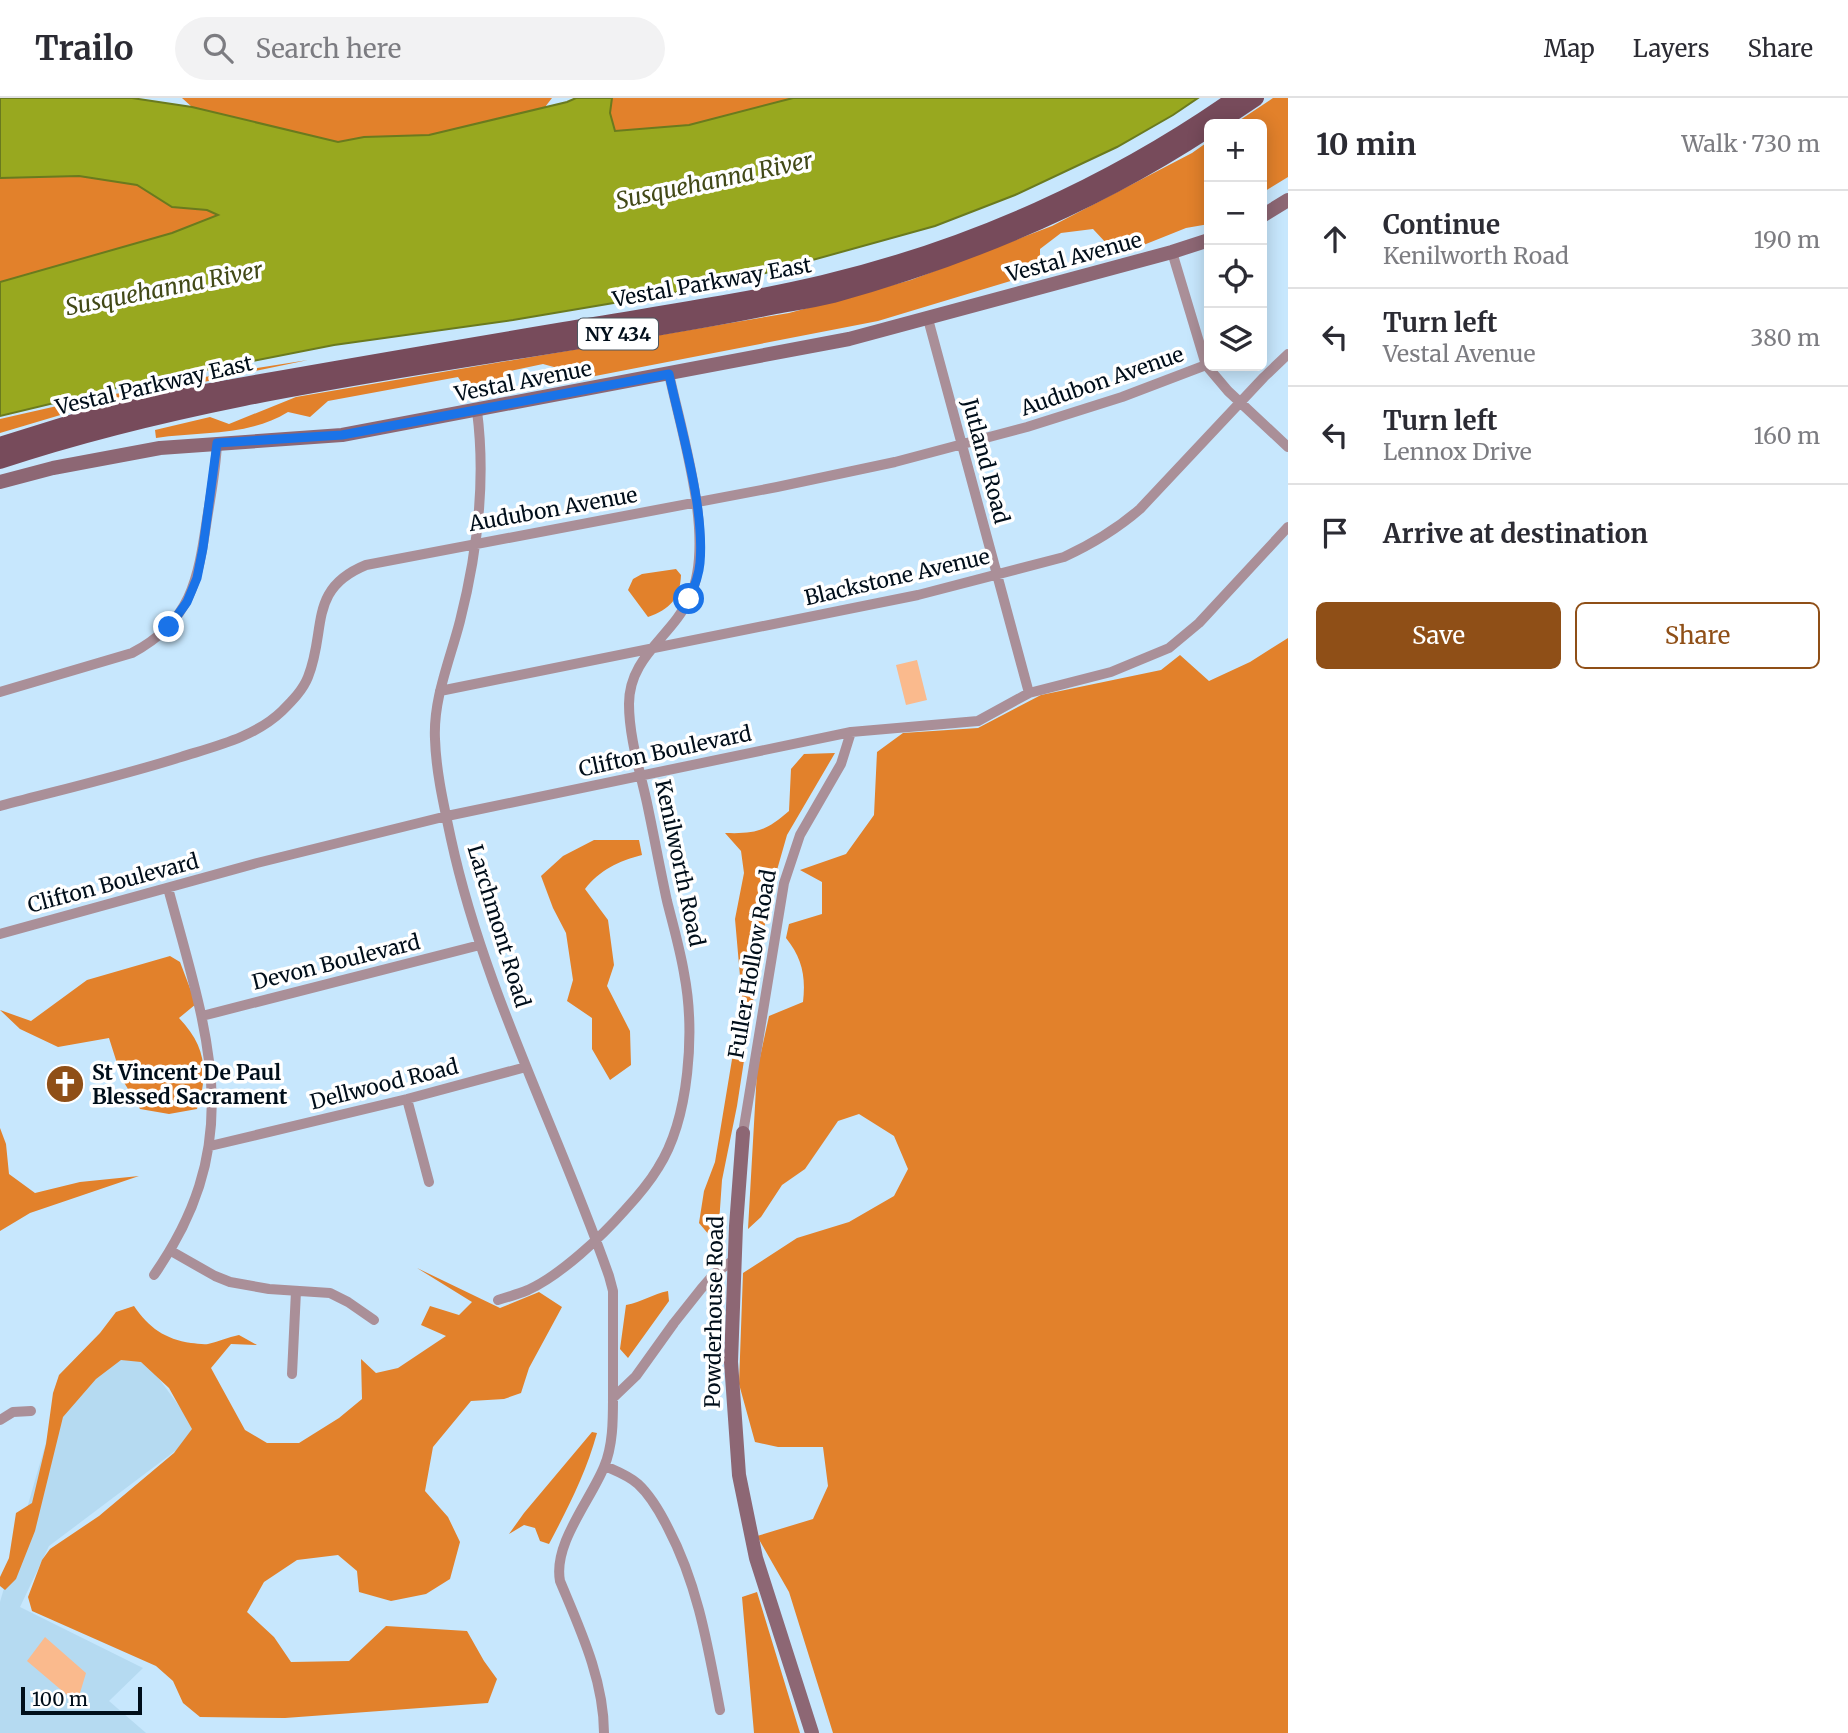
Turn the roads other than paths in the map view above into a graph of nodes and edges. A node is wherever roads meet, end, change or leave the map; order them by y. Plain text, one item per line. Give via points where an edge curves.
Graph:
1 (1235, 98) edge
2 (1256, 98) edge
3 (1224, 119) edge
4 (1204, 133) edge
5 (1288, 200) edge
6 (1267, 213) edge
7 (1204, 242) edge
8 (1172, 253) junction
9 (928, 319) junction
10 (1288, 354) edge
11 (1204, 358) edge
12 (1204, 366) edge
13 (1210, 371) edge
14 (669, 374) junction
15 (1240, 402) junction
16 (477, 411) junction
17 (217, 443) junction
18 (0, 445) edge
19 (962, 445) junction
20 (1288, 447) edge
21 (0, 461) edge
22 (0, 482) edge
23 (697, 502) junction
24 (1288, 527) edge
25 (475, 543) junction
26 (996, 574) junction
27 (652, 648) junction
28 (440, 691) junction
29 (0, 692) edge
30 (1029, 693) junction
31 (851, 732) junction
32 (641, 776) junction
33 (0, 806) edge
34 (447, 816) junction
35 (168, 888) junction
36 (0, 934) edge
37 (480, 945) junction
38 (202, 1016) junction
39 (526, 1067) junction
40 (407, 1098) junction
41 (743, 1133) joint
42 (210, 1146) junction
43 (429, 1182) dead end
44 (596, 1240) junction
45 (171, 1251) junction
46 (735, 1259) junction
47 (154, 1275) dead end
48 (296, 1291) junction
49 (498, 1300) dead end
50 (374, 1320) dead end
51 (292, 1374) dead end
52 (613, 1398) junction
53 (30, 1411) dead end
54 (0, 1420) edge
55 (605, 1466) junction
56 (720, 1710) dead end
57 (604, 1733) edge
58 (812, 1733) edge

1 - 18 main road, Vestal Parkway East / NY 434 via 1154,150 1052,204 971,238 877,269 772,294 172,398
2 - 3 main road
4 - 21 main road, Vestal Parkway East / NY 434 via 1123,182 1014,234 830,296 220,402
5 - 6 street
7 - 8 street, Vestal Avenue
8 - 9 street, Vestal Avenue
8 - 11 street
9 - 14 street, Vestal Avenue via 849,340
9 - 19 street, Jutland Road
10 - 15 street, Blackstone Avenue
12 - 19 street, Audubon Avenue via 1122,397
13 - 15 street
14 - 16 street, Vestal Avenue
14 - 23 street, Kenilworth Road
15 - 20 street
15 - 26 street, Blackstone Avenue via 1118,528 1064,557
16 - 17 street, Vestal Avenue via 342,435
16 - 25 street, Larchmont Road
17 - 22 street, Vestal Avenue via 132,452
17 - 29 street via 197,578 169,627 132,653
19 - 23 street, Audubon Avenue
19 - 26 street, Jutland Road
23 - 25 street, Audubon Avenue
23 - 27 street, Kenilworth Road via 698,574 681,613
24 - 30 street, Clifton Boulevard via 1199,623 1169,648 1111,672
25 - 28 street, Larchmont Road
25 - 33 street, Audubon Avenue via 366,565 338,581 326,599 303,687 280,713 240,738
26 - 27 street, Blackstone Avenue via 918,595
26 - 30 street, Jutland Road
27 - 28 street, Blackstone Avenue
27 - 32 street, Kenilworth Road via 636,670 629,697
28 - 34 street, Larchmont Road via 435,740
30 - 31 street, Clifton Boulevard via 978,721
31 - 32 street, Clifton Boulevard
31 - 41 street, Fuller Hollow Road via 841,764 800,835 784,883
32 - 34 street, Clifton Boulevard
32 - 44 street, Kenilworth Road via 684,973 690,1057 678,1116 659,1168
34 - 35 street, Clifton Boulevard
34 - 37 street, Larchmont Road via 461,885
35 - 36 street, Clifton Boulevard
35 - 38 street
37 - 38 street, Devon Boulevard
37 - 39 street, Larchmont Road
38 - 42 street via 213,1098
39 - 40 street, Dellwood Road
39 - 44 street, Larchmont Road
40 - 42 street, Dellwood Road
40 - 43 street
41 - 46 street, Powderhouse Road
42 - 45 street via 192,1211
44 - 49 street, Kenilworth Road via 537,1285
44 - 52 street, Larchmont Road via 613,1291
45 - 47 street
45 - 48 street via 230,1282
46 - 52 street via 714,1274 636,1376
46 - 58 street, Powderhouse Road via 731,1391 743,1506
48 - 50 street via 330,1293
48 - 51 street
52 - 55 street, Larchmont Road
53 - 54 street via 13,1412
55 - 56 street via 626,1475 648,1494 679,1549 702,1618
55 - 57 street, Larchmont Road via 564,1545 558,1572 595,1673

